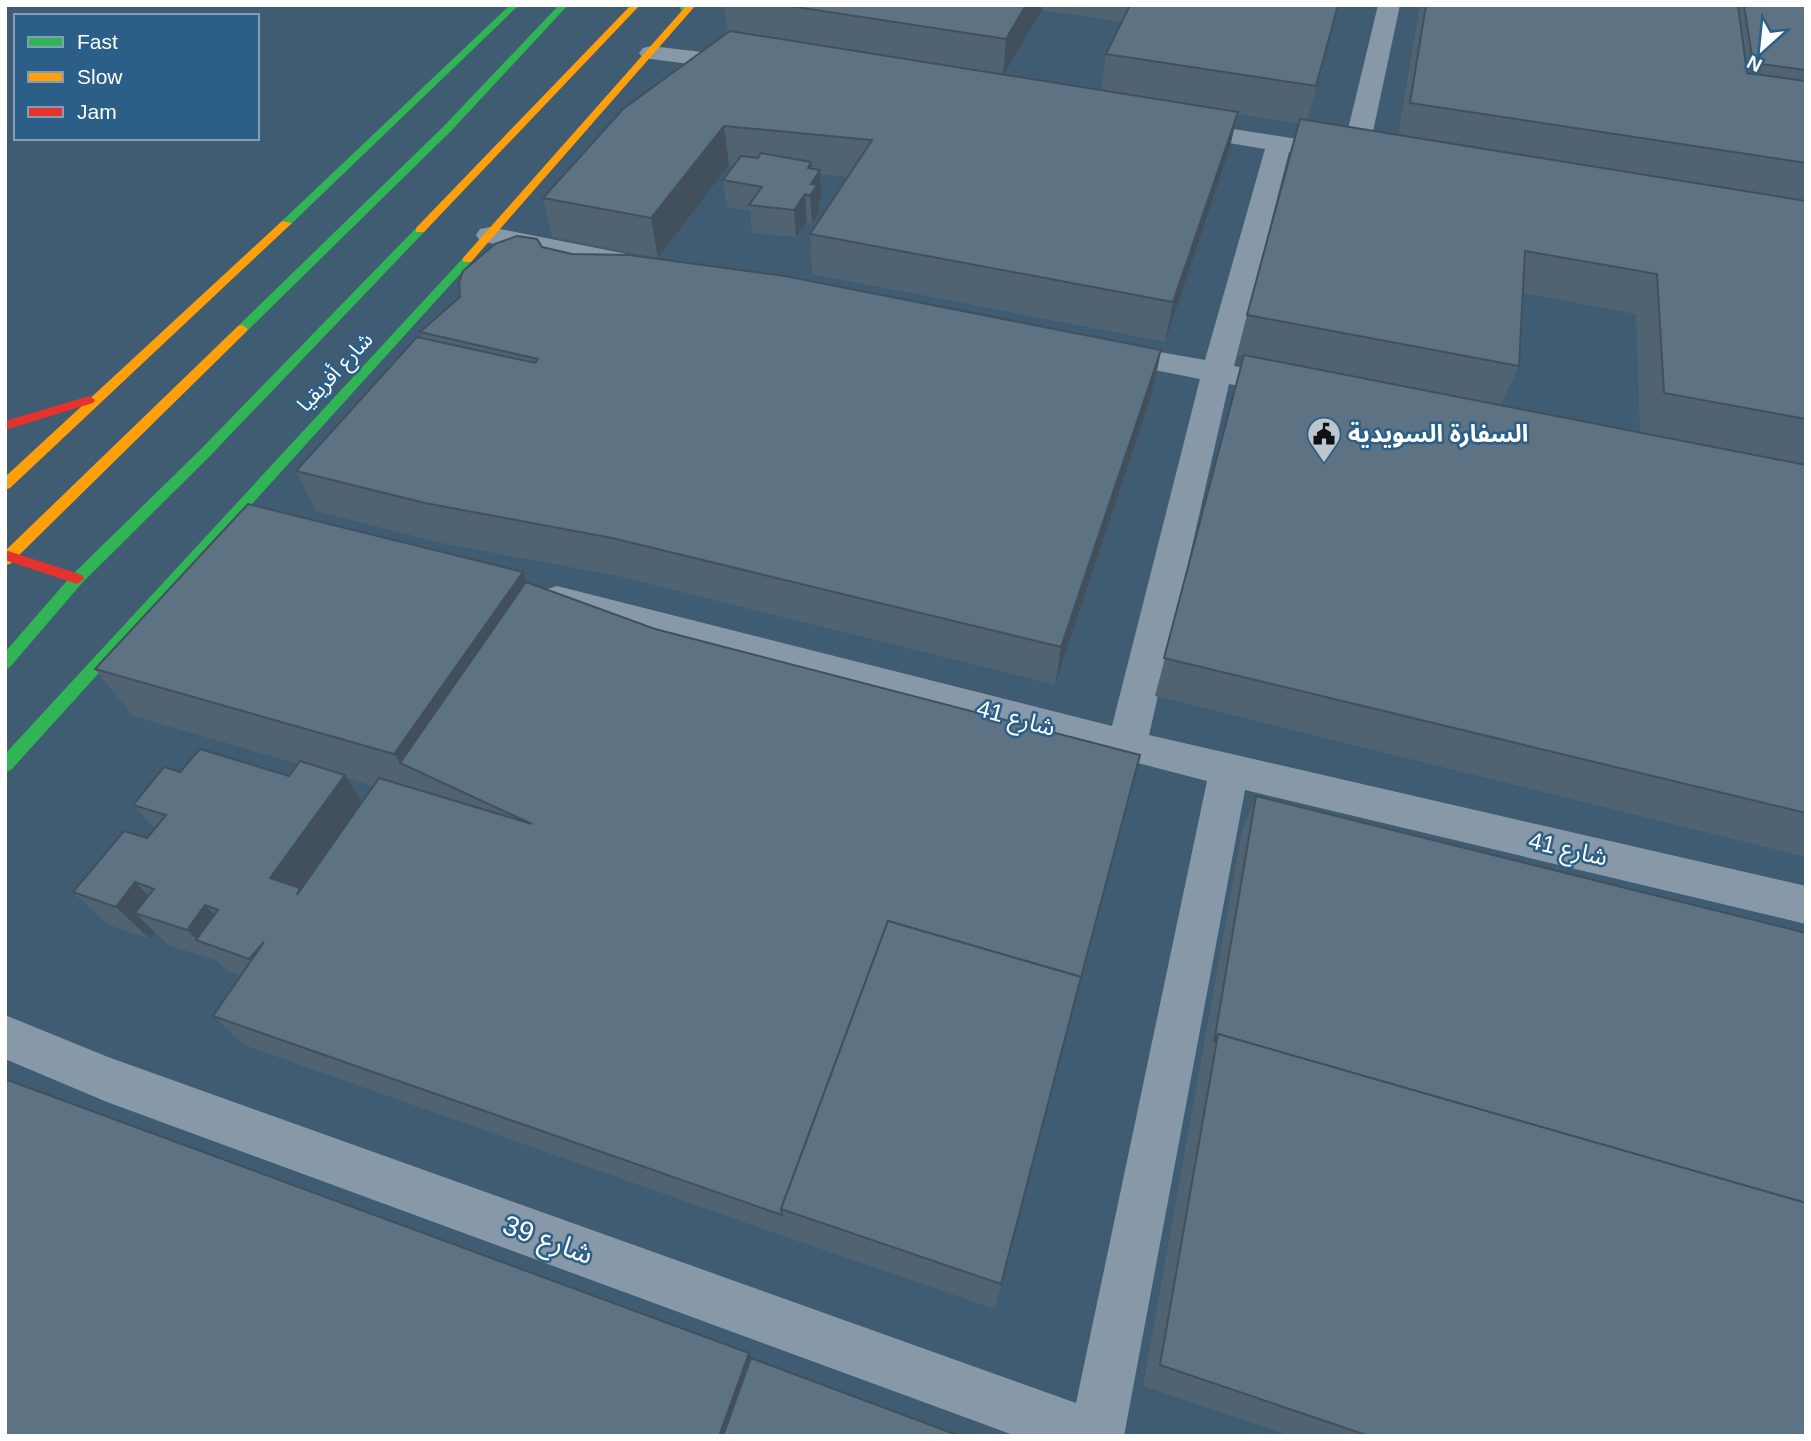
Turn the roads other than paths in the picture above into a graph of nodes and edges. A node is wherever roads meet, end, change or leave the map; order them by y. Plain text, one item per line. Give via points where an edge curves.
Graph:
1 (515, 5) edge
2 (564, 5) edge
3 (636, 5) edge
4 (1388, 5) edge
5 (687, 7) edge
6 (651, 53) junction
7 (761, 66) edge
8 (1157, 124) edge
9 (1279, 144) junction
10 (1355, 155) junction
11 (1382, 159) edge
12 (490, 235) junction
13 (664, 269) edge
14 (1082, 347) edge
15 (1217, 372) junction
16 (123, 379) junction
17 (1313, 390) edge
18 (5, 426) edge
19 (5, 485) edge
20 (231, 515) junction
21 (271, 525) edge
22 (7, 557) edge
23 (77, 579) junction
24 (527, 591) edge
25 (9, 655) edge
26 (1127, 746) junction
27 (5, 765) edge
28 (1229, 771) junction
29 (1806, 905) edge
30 (5, 1037) edge
31 (1094, 1436) edge

1 - 16 main road
2 - 22 main road via 448,128
3 - 23 main road, شارع أفريقيا via 204,454
4 - 10 street
5 - 6 main road, شارع أفريقيا
6 - 7 street
6 - 12 main road, شارع أفريقيا
8 - 9 street
9 - 10 street
9 - 15 street
10 - 11 street
12 - 13 street
12 - 20 main road, شارع أفريقيا
14 - 15 street
15 - 17 street
15 - 26 street
16 - 18 main road via 100,396
16 - 19 main road
20 - 21 street
20 - 27 main road, شارع أفريقيا
22 - 23 main road
23 - 25 main road, شارع أفريقيا
24 - 26 street, شارع 41
26 - 28 street, شارع 41
28 - 29 street, شارع 41
28 - 31 street
30 - 31 street, شارع 39 via 121,1084

